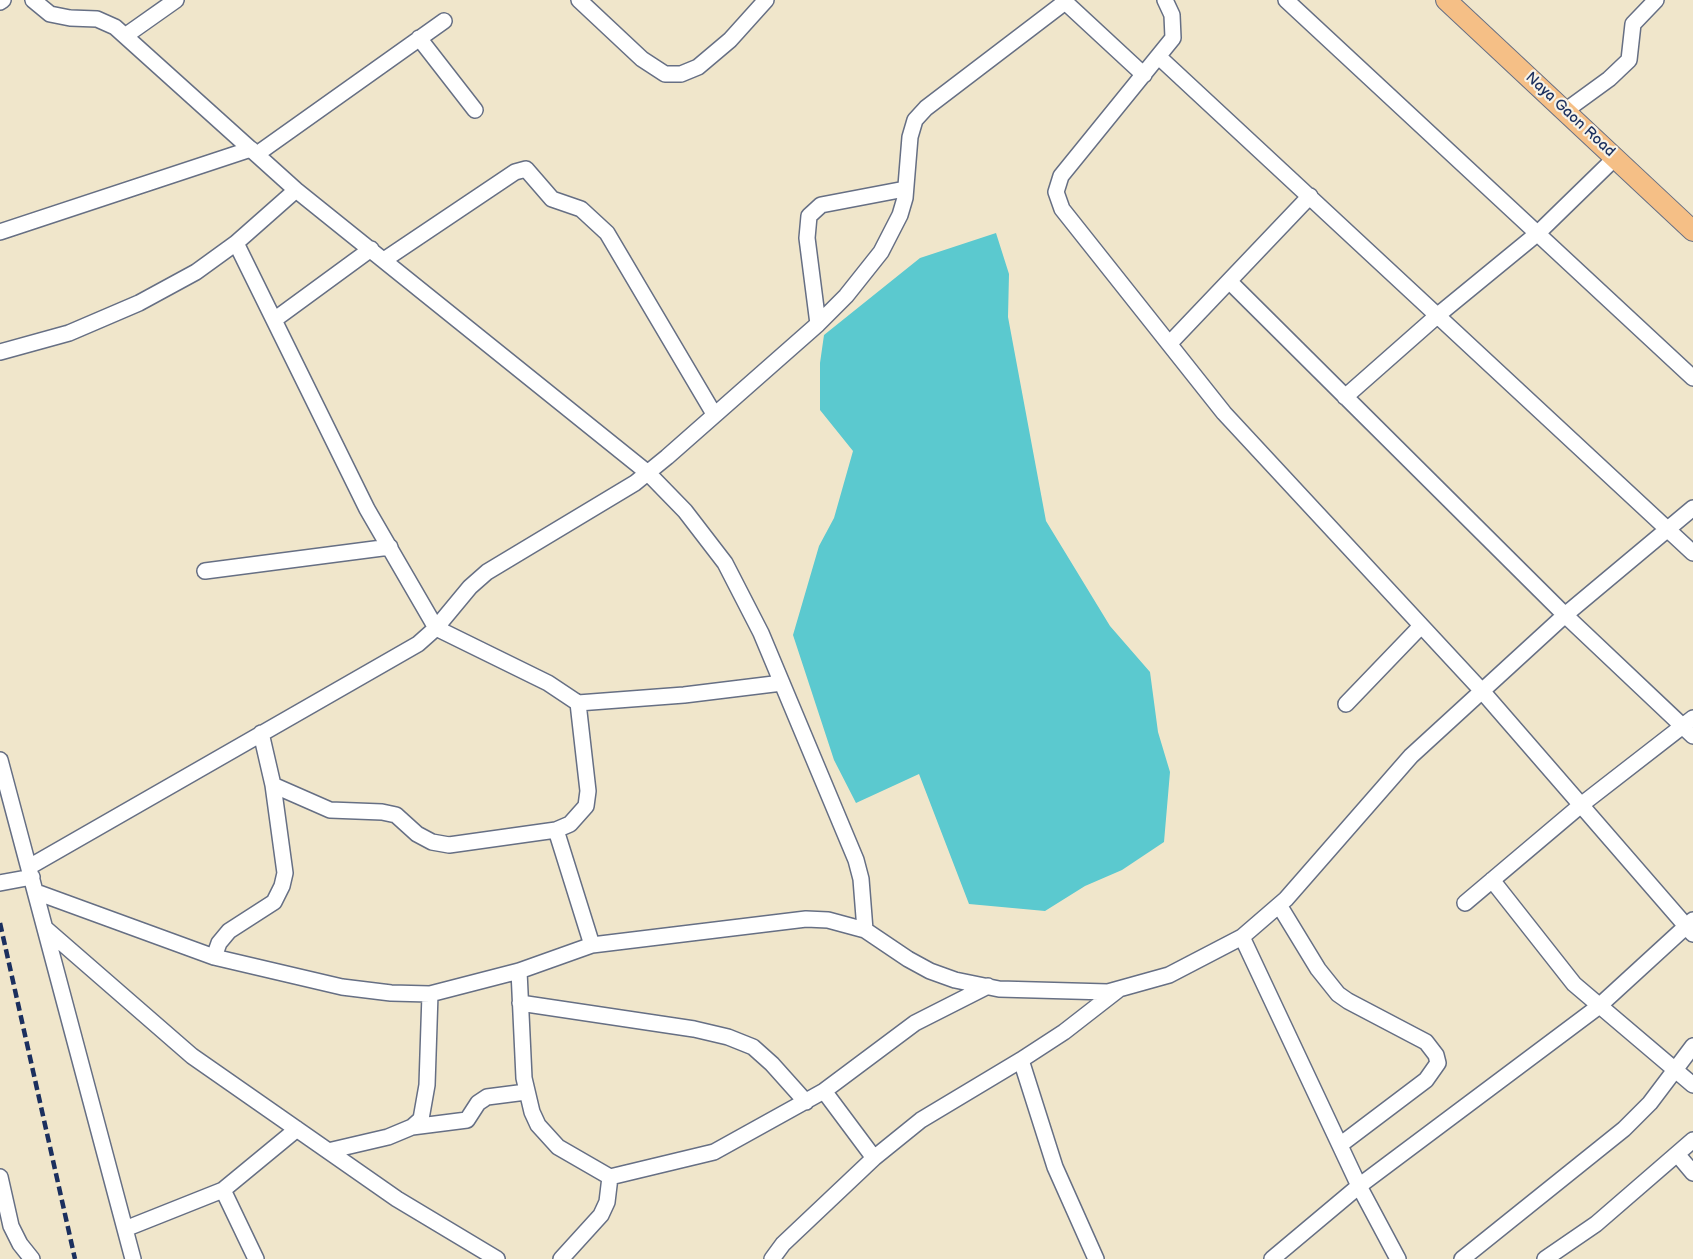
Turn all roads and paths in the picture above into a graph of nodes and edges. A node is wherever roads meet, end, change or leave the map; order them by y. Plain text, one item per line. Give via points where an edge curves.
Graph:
1 (33, 0) edge
2 (176, 0) edge
3 (579, 0) edge
4 (1165, 0) edge
5 (1286, 0) edge
6 (1446, 0) edge
7 (1656, 0) edge
8 (1064, 1) edge
9 (761, 2) edge
10 (444, 21) dead end
11 (124, 36) junction
12 (419, 38) junction
13 (1160, 58) junction
14 (1144, 75) junction
15 (475, 110) dead end
16 (1565, 111) junction
17 (254, 152) junction
18 (1615, 158) junction
19 (905, 189) junction
20 (297, 190) junction
21 (1310, 196) junction
22 (1693, 231) edge
23 (0, 232) edge
24 (1538, 233) junction
25 (236, 243) junction
26 (371, 249) junction
27 (384, 260) junction
28 (1229, 281) junction
29 (1438, 315) junction
30 (274, 320) junction
31 (818, 324) junction
32 (1170, 343) junction
33 (0, 352) edge
34 (1693, 378) edge
35 (1345, 397) junction
36 (714, 414) junction
37 (648, 473) junction
38 (1693, 508) edge
39 (1669, 528) junction
40 (390, 547) junction
41 (1693, 552) edge
42 (205, 571) dead end
43 (1565, 615) junction
44 (1421, 626) junction
45 (436, 628) junction
46 (782, 683) junction
47 (1482, 691) junction
48 (578, 703) junction
49 (1346, 704) dead end
50 (1690, 726) edge
51 (261, 733) junction
52 (0, 760) edge
53 (273, 784) junction
54 (1581, 805) junction
55 (555, 830) junction
56 (33, 879) junction
57 (1492, 880) junction
58 (0, 883) edge
59 (1465, 903) dead end
60 (1279, 905) junction
61 (1691, 927) edge
62 (46, 929) junction
63 (865, 930) junction
64 (1242, 937) junction
65 (592, 945) junction
66 (214, 957) junction
67 (519, 971) junction
68 (988, 986) junction
69 (1119, 989) junction
70 (430, 994) junction
71 (520, 1003) junction
72 (1598, 1006) junction
73 (1693, 1046) edge
74 (1021, 1060) junction
75 (1675, 1070) junction
76 (1693, 1085) edge
77 (526, 1092) junction
78 (824, 1092) junction
79 (806, 1102) junction
80 (412, 1127) junction
81 (297, 1129) junction
82 (1693, 1140) edge
83 (1340, 1144) junction
84 (328, 1151) junction
85 (1677, 1154) junction
86 (874, 1158) junction
87 (1693, 1173) edge
88 (0, 1177) edge
89 (610, 1177) junction
90 (1359, 1186) junction
91 (223, 1190) junction
92 (125, 1229) junction
93 (32, 1259) edge
94 (133, 1259) edge
95 (256, 1259) edge
96 (497, 1259) edge
97 (561, 1259) edge
98 (772, 1259) edge
99 (1096, 1259) edge
100 (1272, 1259) edge
101 (1398, 1259) edge
102 (1462, 1259) edge
103 (1545, 1259) edge

1 - 11 street via 50,14 97,19
2 - 11 street
3 - 9 street via 642,60 665,74 681,74 698,67 730,40
4 - 13 street via 1174,27 1173,38
5 - 24 street
6 - 16 main road, Naya Gaon Road
7 - 16 street via 1633,24 1629,60 1609,80
8 - 14 street
8 - 19 street via 915,120
10 - 12 street
11 - 17 street
12 - 15 street
12 - 17 street
13 - 14 street
13 - 21 street
14 - 32 street via 1061,176 1056,192 1062,209
16 - 18 main road, Naya Gaon Road
17 - 20 street
17 - 23 street
18 - 22 main road, Naya Gaon Road
18 - 24 street
19 - 31 street via 900,215 881,252
19 - 31 street via 821,206 809,216 807,238
20 - 25 street
20 - 26 street
21 - 28 street
21 - 29 street
24 - 29 street
24 - 34 street
25 - 30 street
25 - 33 street via 196,272 139,303 69,333
26 - 27 street
26 - 30 street
27 - 36 street via 515,172 526,169 552,199 581,209 607,233
27 - 37 street
28 - 32 street
28 - 35 street
29 - 35 street
29 - 39 street
30 - 40 street via 367,509
31 - 36 street
32 - 44 street via 1224,413
35 - 43 street
36 - 37 street
37 - 45 street via 487,572
37 - 46 street via 685,511 725,563 762,633
38 - 39 street
39 - 41 street
39 - 43 street
40 - 42 street
40 - 45 street
43 - 47 street
43 - 50 street
44 - 47 street
44 - 49 street
45 - 48 street via 548,683
45 - 51 street via 412,648
46 - 48 street
46 - 63 street via 856,860
47 - 54 street
47 - 60 street via 1411,756
48 - 55 street via 588,791 586,806 570,824
50 - 54 street
51 - 53 street
51 - 56 street
52 - 56 street
53 - 55 street via 330,810 396,815 417,834 449,845
53 - 66 street via 285,873 282,886 274,902 229,931
54 - 57 street
54 - 61 street
55 - 65 street
56 - 58 street
56 - 62 street
56 - 66 street
57 - 59 street
57 - 72 street via 1574,984
60 - 64 street
60 - 83 street via 1338,994 1426,1042 1436,1055 1438,1063 1426,1080
61 - 72 street
62 - 81 street via 192,1056
62 - 92 street
63 - 65 street via 828,920 806,919
63 - 68 street via 930,971
64 - 69 street via 1169,975
64 - 83 street
65 - 67 street
66 - 70 street via 342,987
67 - 70 street
67 - 71 street
68 - 69 street via 1108,992
68 - 78 street via 915,1023
69 - 74 street
70 - 80 street via 424,1111
71 - 77 street
71 - 79 street via 728,1037 753,1047
72 - 75 street
72 - 90 street
73 - 75 street
74 - 86 street via 921,1120
74 - 99 street via 1055,1167
75 - 76 street
75 - 102 street via 1624,1129
77 - 80 street via 487,1097 478,1103 468,1120
77 - 89 street via 544,1133 558,1147
78 - 79 street
78 - 86 street
79 - 89 street via 714,1152
80 - 84 street via 381,1139
81 - 84 street
81 - 91 street
82 - 85 street
83 - 90 street
84 - 96 street via 397,1199
85 - 87 street
85 - 103 street via 1596,1224
86 - 98 street
88 - 93 street via 11,1226
89 - 97 street via 608,1202 601,1215
90 - 100 street
90 - 101 street
91 - 92 street
91 - 95 street
92 - 94 street

